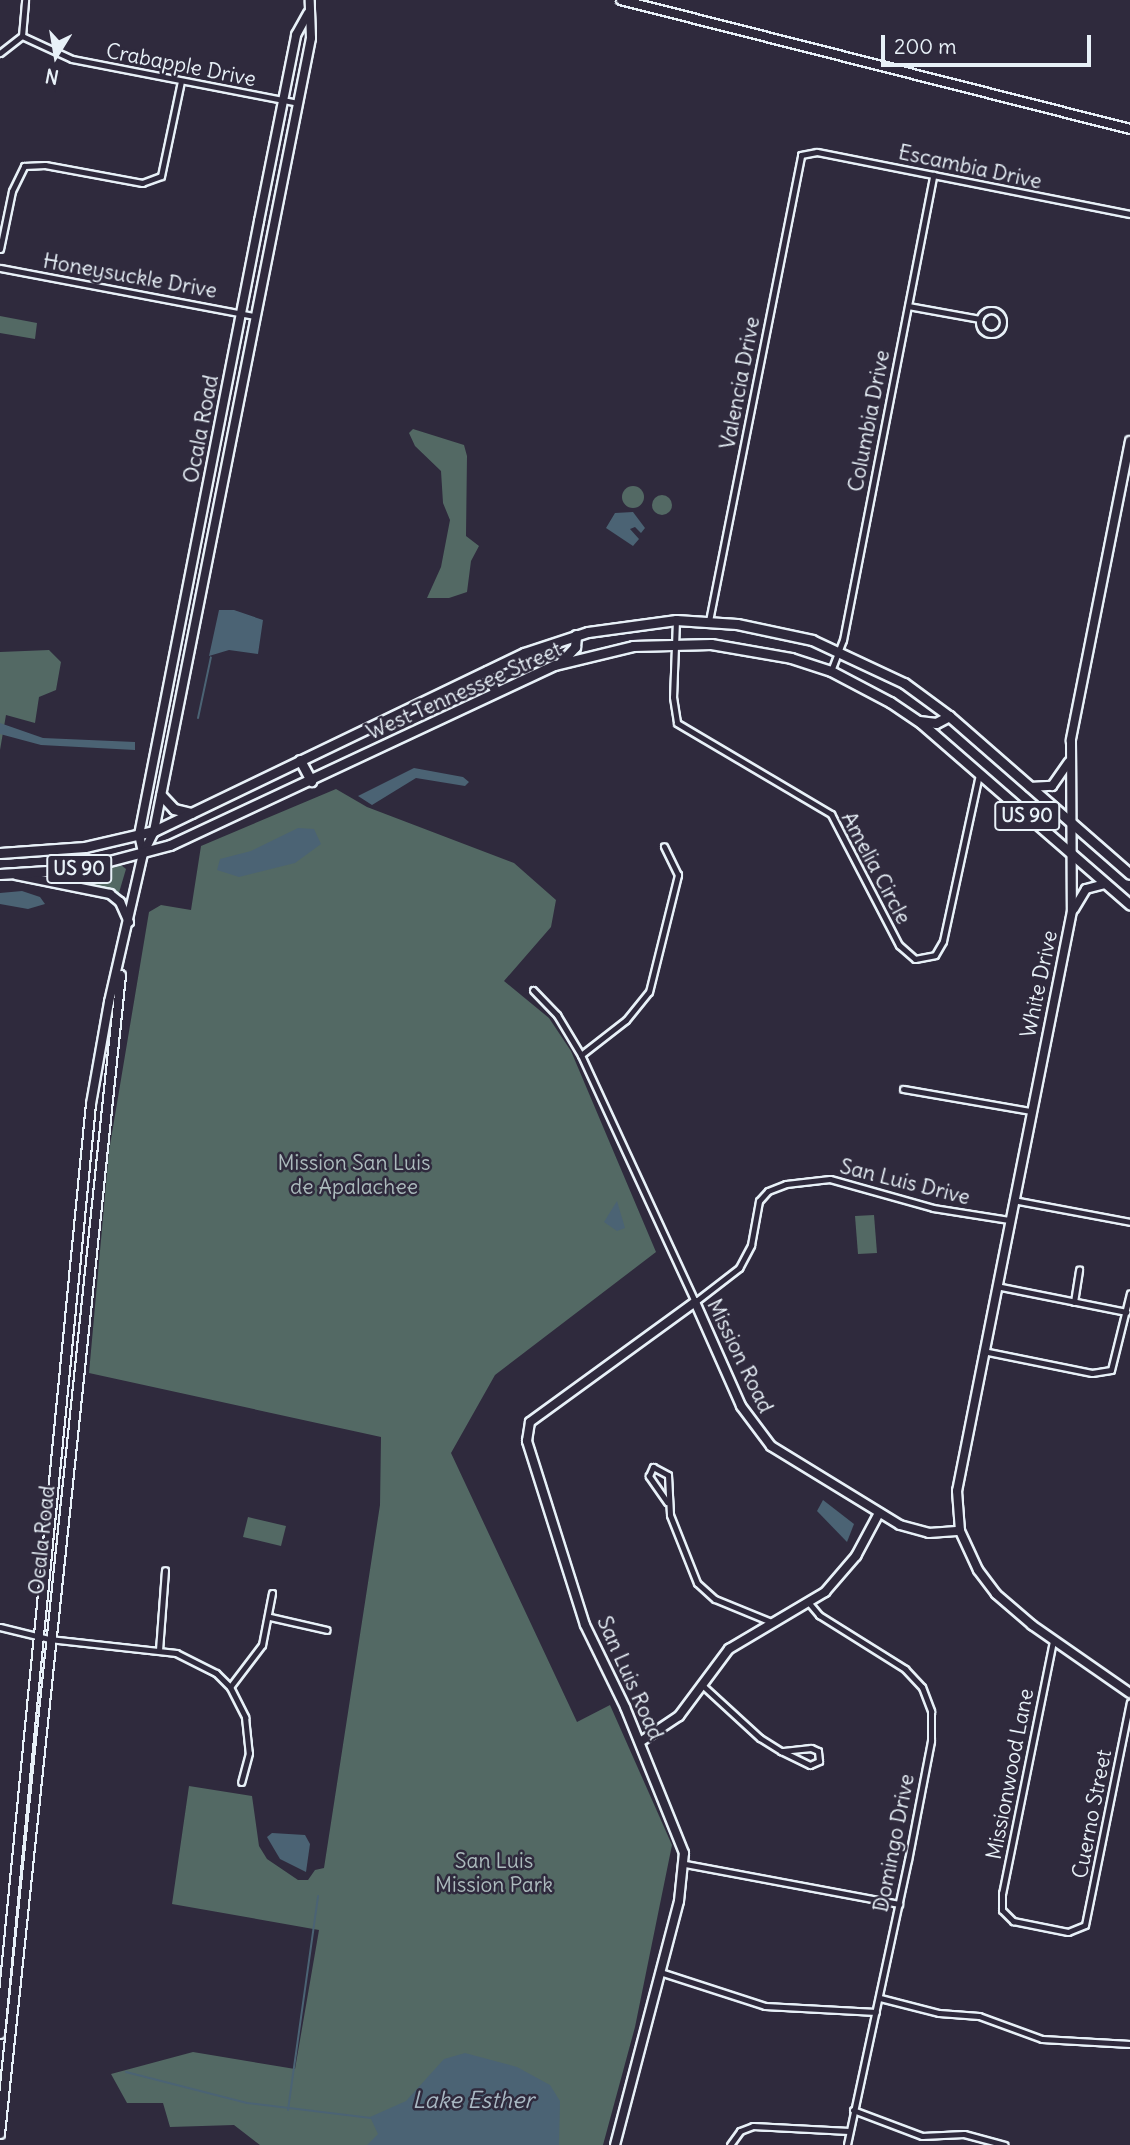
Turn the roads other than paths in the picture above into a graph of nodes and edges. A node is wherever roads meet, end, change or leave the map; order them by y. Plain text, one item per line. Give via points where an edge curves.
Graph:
1 (25, 0) edge
2 (310, 0) edge
3 (621, 0) edge
4 (308, 13) junction
5 (22, 36) junction
6 (0, 53) edge
7 (181, 81) junction
8 (284, 100) junction
9 (298, 103) junction
10 (1130, 129) edge
11 (804, 153) joint
12 (933, 175) junction
13 (1130, 214) edge
14 (0, 249) edge
15 (0, 268) edge
16 (908, 306) junction
17 (242, 313) junction
18 (254, 316) junction
19 (980, 319) junction
20 (1130, 441) edge
21 (676, 620) junction
22 (709, 621) junction
23 (576, 635) junction
24 (675, 643) junction
25 (838, 651) junction
26 (560, 663) junction
27 (486, 671) junction
28 (831, 671) junction
29 (495, 691) junction
30 (949, 716) junction
31 (917, 720) junction
32 (158, 736) junction
33 (171, 740) junction
34 (300, 760) junction
35 (1070, 760) junction
36 (979, 774) junction
37 (311, 781) junction
38 (1030, 787) junction
39 (161, 795) junction
40 (192, 813) junction
41 (1074, 825) junction
42 (154, 831) junction
43 (139, 835) junction
44 (664, 846) dead end
45 (0, 853) edge
46 (144, 854) junction
47 (1075, 858) junction
48 (0, 874) edge
49 (1130, 874) edge
50 (13, 875) junction
51 (1105, 884) junction
52 (1130, 905) edge
53 (1072, 911) junction
54 (129, 923) junction
55 (533, 990) dead end
56 (114, 1002) junction
57 (582, 1055) junction
58 (96, 1070) junction
59 (110, 1073) junction
60 (903, 1088) dead end
61 (1030, 1111) junction
62 (1013, 1200) junction
63 (1009, 1220) junction
64 (1130, 1222) edge
65 (1079, 1269) dead end
66 (996, 1286) junction
67 (1130, 1293) edge
68 (71, 1297) junction
69 (84, 1298) junction
70 (1074, 1302) junction
71 (695, 1303) junction
72 (1126, 1312) junction
73 (983, 1351) junction
74 (667, 1502) junction
75 (879, 1513) junction
76 (48, 1526) junction
77 (61, 1529) junction
78 (960, 1531) junction
79 (165, 1570) dead end
80 (272, 1593) dead end
81 (809, 1603) junction
82 (270, 1617) junction
83 (771, 1622) junction
84 (0, 1627) edge
85 (327, 1630) dead end
86 (36, 1634) junction
87 (49, 1639) junction
88 (1053, 1641) junction
89 (159, 1650) junction
90 (701, 1684) junction
91 (230, 1687) junction
92 (1130, 1693) edge
93 (1130, 1702) edge
94 (640, 1742) junction
95 (781, 1751) junction
96 (241, 1782) dead end
97 (685, 1864) junction
98 (17, 1868) junction
99 (30, 1870) junction
100 (899, 1904) junction
101 (1081, 1928) joint
102 (660, 1972) junction
103 (6, 1982) junction
104 (19, 1982) junction
105 (4, 1994) junction
106 (17, 1995) junction
107 (880, 1998) junction
108 (876, 2012) junction
109 (0, 2034) edge
110 (1130, 2043) edge
111 (4, 2082) edge
112 (853, 2110) junction
113 (849, 2131) junction
114 (0, 2134) edge
115 (615, 2145) edge
116 (730, 2145) edge
117 (847, 2145) edge
118 (1005, 2145) edge

1 - 5 street
2 - 4 main road, Ocala Road
3 - 10 main road
4 - 8 main road, Ocala Road via 296,35
4 - 9 main road, Ocala Road via 311,38
5 - 6 street
5 - 7 street, Crabapple Drive via 72,60
7 - 8 street, Crabapple Drive
7 - 14 street via 166,167 157,179 142,183 45,165 24,166 12,191
8 - 9 street, Crabapple Drive
8 - 17 main road, Ocala Road
9 - 18 main road, Ocala Road
11 - 12 street, Escambia Drive
11 - 22 street, Valencia Drive via 798,164
12 - 13 street, Escambia Drive
12 - 16 street, Columbia Drive
15 - 17 street, Honeysuckle Drive
16 - 19 street
16 - 25 street, Columbia Drive
17 - 18 street, Honeysuckle Drive
17 - 32 main road, Ocala Road
18 - 33 main road, Ocala Road
19 - 19 street via 989,333 1003,323 1002,316 991,310
20 - 35 main road, White Drive
21 - 22 main road, West Tennessee Street / US 90
21 - 23 main road, West Tennessee Street / US 90
21 - 24 street, Amelia Circle
22 - 25 main road, West Tennessee Street / US 90 via 771,629
23 - 26 main road via 575,647
23 - 27 main road, West Tennessee Street / US 90
24 - 26 main road, West Tennessee Street / US 90 via 633,646
24 - 28 main road, West Tennessee Street / US 90 via 755,649
24 - 36 street, Amelia Circle via 677,723 831,814 898,945 915,959 935,955 943,942
25 - 28 street, Columbia Drive
25 - 30 main road, West Tennessee Street / US 90 via 904,683
26 - 29 main road, West Tennessee Street / US 90
27 - 29 main road
27 - 34 main road, West Tennessee Street / US 90
28 - 31 main road, West Tennessee Street / US 90
29 - 37 main road, West Tennessee Street / US 90
30 - 31 main road via 936,723
30 - 38 main road, West Tennessee Street / US 90
31 - 36 main road, West Tennessee Street / US 90
32 - 33 street
32 - 43 main road, Ocala Road
33 - 39 main road, Ocala Road
34 - 37 main road
34 - 40 main road, West Tennessee Street / US 90
35 - 38 main road via 1052,786
35 - 41 main road, White Drive
36 - 47 main road, West Tennessee Street / US 90
37 - 46 main road, West Tennessee Street / US 90 via 208,830
38 - 41 main road, West Tennessee Street / US 90
39 - 40 main road via 174,809
39 - 42 main road, Ocala Road
40 - 42 main road, West Tennessee Street / US 90
41 - 47 main road, White Drive
41 - 49 main road, West Tennessee Street / US 90
42 - 43 main road, West Tennessee Street / US 90
42 - 46 main road, Ocala Road
43 - 45 main road, West Tennessee Street / US 90 via 85,847
43 - 46 main road, Ocala Road
44 - 57 street via 678,875 649,992 626,1020
46 - 50 main road, West Tennessee Street / US 90 via 79,869
46 - 54 main road, Ocala Road
47 - 51 main road, West Tennessee Street / US 90
47 - 53 main road, White Drive
48 - 50 main road, West Tennessee Street / US 90
50 - 54 main road via 110,894 120,902
51 - 52 main road, West Tennessee Street / US 90
51 - 53 main road via 1086,889
53 - 61 main road, White Drive
54 - 56 main road, Ocala Road
55 - 57 street, Mission Road via 557,1015
56 - 58 main road, Ocala Road
56 - 59 main road, Ocala Road
57 - 71 street, Mission Road
58 - 59 main road
58 - 68 main road, Ocala Road
59 - 69 main road, Ocala Road
60 - 61 street
61 - 62 main road, White Drive
62 - 63 main road, White Drive
62 - 64 street
63 - 66 main road, White Drive
63 - 71 street, San Luis Drive via 933,1208 830,1179 786,1184 768,1191 760,1201 751,1244 739,1268
65 - 70 street
66 - 70 street
66 - 73 main road, White Drive
67 - 72 street
68 - 69 main road
68 - 76 main road, Ocala Road
69 - 77 main road, Ocala Road
70 - 72 street
71 - 75 main road, Mission Road via 741,1406 761,1436
71 - 94 main road, San Luis Road via 534,1417 526,1434 585,1625
72 - 73 street via 1111,1370 1092,1373
73 - 78 main road, White Drive via 958,1481
74 - 74 street via 668,1475 653,1467 649,1476
74 - 83 street via 697,1583 715,1599
75 - 78 main road, Mission Road via 918,1531
75 - 81 main road via 844,1574
76 - 77 main road
76 - 86 main road, Ocala Road
77 - 87 main road, Ocala Road
78 - 88 main road via 978,1570 996,1594
79 - 89 street
80 - 82 street
81 - 83 main road
81 - 100 street, Domingo Drive via 819,1615 905,1669 928,1698 931,1741
82 - 85 street
82 - 91 street via 255,1659
83 - 90 main road via 729,1650
84 - 86 street
86 - 87 street
86 - 98 main road, Ocala Road
87 - 89 street
87 - 99 main road, Ocala Road
88 - 92 main road
88 - 101 street, Missionwood Lane via 1002,1893 1004,1914 1013,1921 1068,1932
89 - 91 street via 196,1660
90 - 94 main road via 679,1716
90 - 95 street via 760,1738
91 - 96 street via 245,1717 249,1740
93 - 101 street, Cuerno Street via 1090,1913
94 - 97 main road, San Luis Road via 683,1847
95 - 95 street via 810,1765 819,1761 818,1751 811,1748
97 - 100 street
97 - 102 main road, San Luis Road
98 - 99 main road
98 - 103 main road, Ocala Road
99 - 104 main road, Ocala Road
100 - 107 street, Domingo Drive
102 - 108 street via 765,2006
102 - 115 main road, San Luis Road
103 - 104 main road
103 - 105 main road, Ocala Road
104 - 106 main road, Ocala Road
105 - 106 main road
105 - 109 main road, Ocala Road
106 - 111 main road, Ocala Road
107 - 108 street, Domingo Drive
107 - 110 street via 939,2013 979,2016 1042,2039
108 - 112 street, Domingo Drive
111 - 114 main road, Ocala Road
112 - 113 street, Domingo Drive
112 - 118 street via 922,2136 964,2134
113 - 116 street via 753,2126 740,2131
113 - 117 street, Domingo Drive

